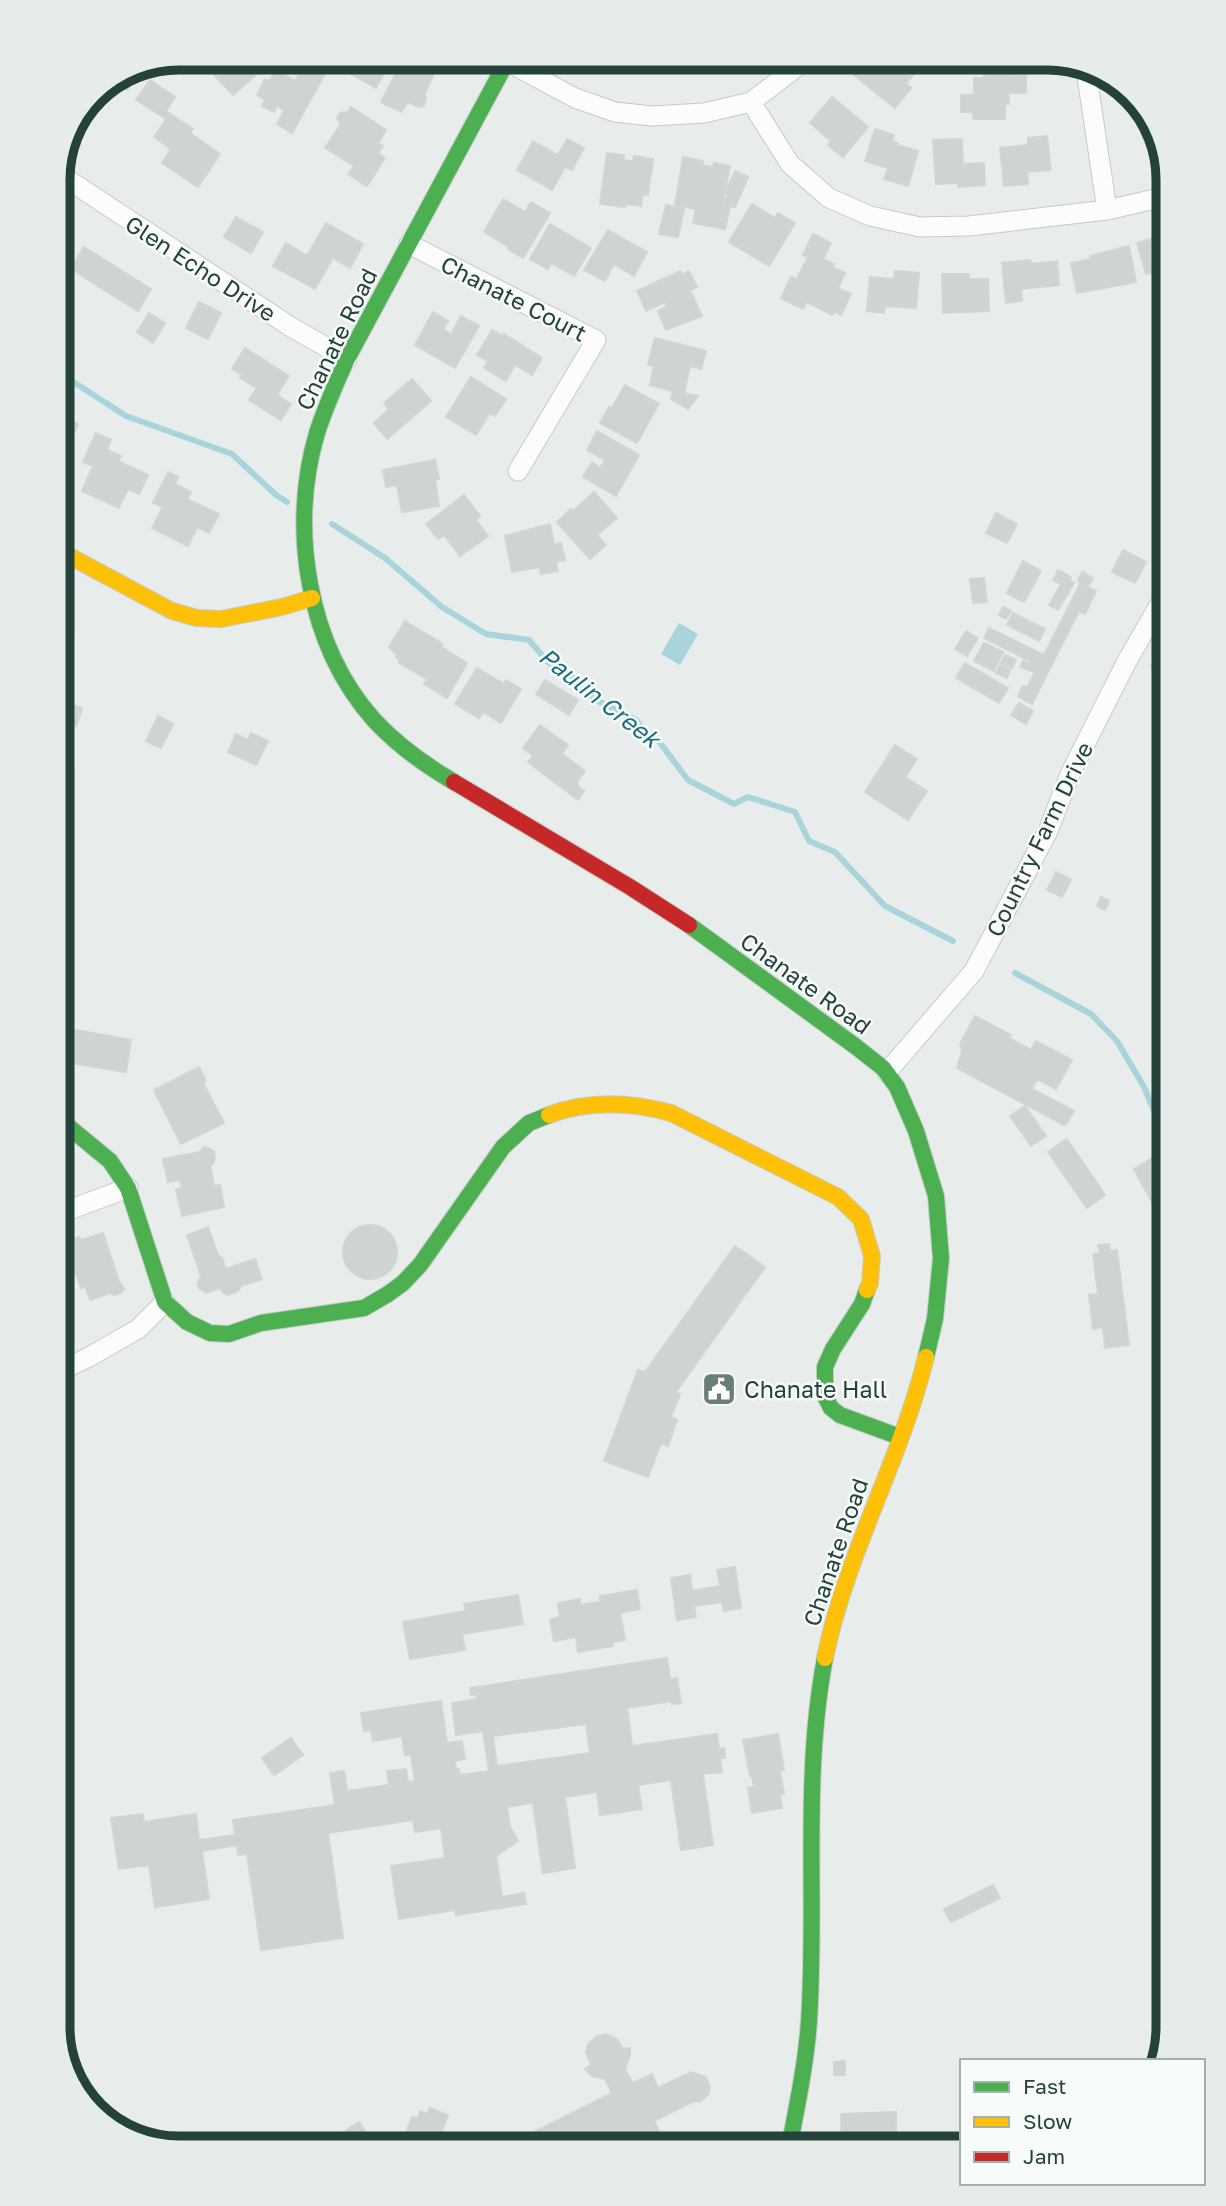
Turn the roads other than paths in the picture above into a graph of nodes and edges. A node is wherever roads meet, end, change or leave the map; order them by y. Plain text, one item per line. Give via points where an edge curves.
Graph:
1 (504, 70) edge
2 (521, 70) edge
3 (793, 70) edge
4 (1087, 77) edge
5 (751, 102) junction
6 (70, 181) edge
7 (1156, 199) edge
8 (1107, 210) junction
9 (409, 244) junction
10 (347, 359) junction
11 (518, 471) dead end
12 (70, 556) edge
13 (312, 598) junction
14 (1156, 611) edge
15 (887, 1072) junction
16 (70, 1126) edge
17 (128, 1188) junction
18 (70, 1210) edge
19 (165, 1302) junction
20 (70, 1366) edge
21 (900, 1437) junction
22 (791, 2136) edge

1 - 9 street, Chanate Road
2 - 5 street via 575,98 615,112 652,116 704,113
3 - 5 street
4 - 8 street
5 - 8 street via 790,164 829,198 870,216 920,227 969,226
6 - 10 street, Glen Echo Drive
7 - 8 street
9 - 10 street, Chanate Road
9 - 11 street, Chanate Court via 596,340
10 - 13 street, Chanate Road via 320,420 308,472 304,556
12 - 13 street via 172,611 197,618 221,619
13 - 15 street, Chanate Road via 349,685 384,730 451,780 664,907
14 - 15 street, Country Farm Drive via 974,971
15 - 21 street, Chanate Road via 928,1161 943,1249 932,1338
16 - 17 street via 110,1161
17 - 18 street
17 - 19 street
19 - 20 street via 138,1329
19 - 21 street via 187,1322 210,1333 229,1334 261,1323 364,1308 403,1283 420,1265 503,1147 529,1124 560,1111 603,1103 641,1105 671,1113 838,1196 861,1219 872,1256 870,1283 825,1367 825,1396 840,1415
21 - 22 street, Chanate Road via 838,1608 820,1687 812,1754 805,2066

